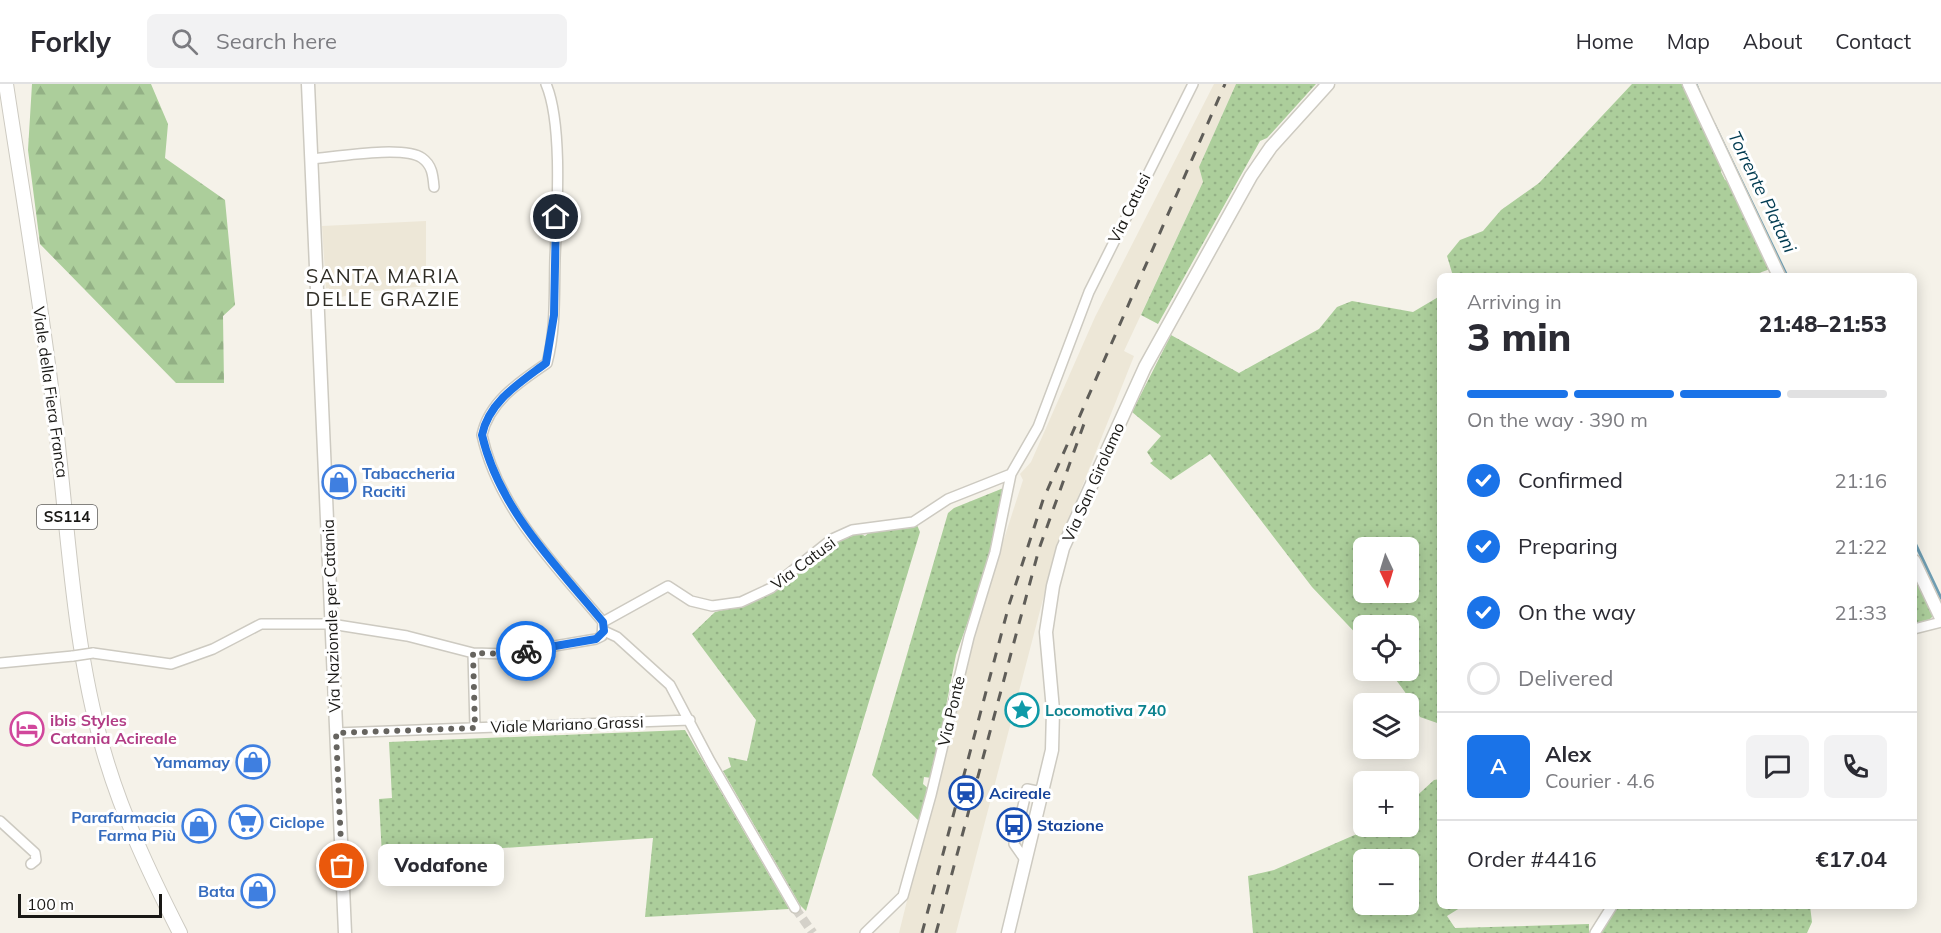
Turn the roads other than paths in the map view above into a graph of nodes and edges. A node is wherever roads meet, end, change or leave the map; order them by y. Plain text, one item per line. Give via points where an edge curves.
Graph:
1 (308, 84) edge
2 (546, 84) edge
3 (1193, 84) edge
4 (1328, 84) edge
5 (1689, 84) edge
6 (6, 86) edge
7 (311, 159) junction
8 (434, 187) dead end
9 (1778, 273) edge
10 (1011, 474) junction
11 (1917, 568) edge
12 (1941, 620) edge
13 (331, 624) junction
14 (604, 627) junction
15 (1917, 628) edge
16 (473, 653) junction
17 (0, 663) edge
18 (690, 720) junction
19 (475, 728) junction
20 (336, 733) junction
21 (1042, 792) junction
22 (0, 821) edge
23 (1026, 861) junction
24 (31, 864) dead end
25 (795, 908) tunnel mouth
26 (1610, 909) edge
27 (180, 933) edge
28 (345, 933) edge
29 (865, 933) edge
30 (1008, 933) edge
31 (1595, 933) edge

1 - 7 street, Via Nazionale per Catania
2 - 14 street via 556,141 557,196 549,355 546,363 501,399 482,435 497,480 518,518
3 - 10 street, Via Catusi via 1089,292 1038,427
4 - 21 street, Via San Girolamo via 1271,147 1251,176 1146,367 1063,548 1048,606 1046,632 1054,731
5 - 9 street
6 - 27 main road, Viale della Fiera Franca / SS114 via 50,376 90,699 134,838
7 - 8 street via 416,154 429,164
7 - 13 street, Via Nazionale per Catania
10 - 14 street, Via Catusi via 948,500 913,522 852,530 832,538 771,588 741,602 712,606 691,601 668,586
10 - 29 street, Via Ponte via 995,552 969,637 903,896
11 - 12 street
12 - 15 street
13 - 16 street, Via Catusi via 407,636
13 - 17 street, Via Catusi, bridge via 261,624 213,649 171,664 93,653
13 - 20 street, Via Nazionale per Catania
14 - 16 street, Via Catusi via 596,639 518,652
14 - 18 street via 670,685
16 - 19 street
18 - 19 street, Viale Mariano Grassi
18 - 25 street
19 - 20 street, Viale Mariano Grassi
20 - 28 street, Via Nazionale per Catania
21 - 23 street, Via San Girolamo
21 - 23 street via 1027,789 1014,844
22 - 24 street via 35,853 36,860
23 - 30 street, Via San Girolamo
26 - 31 street

